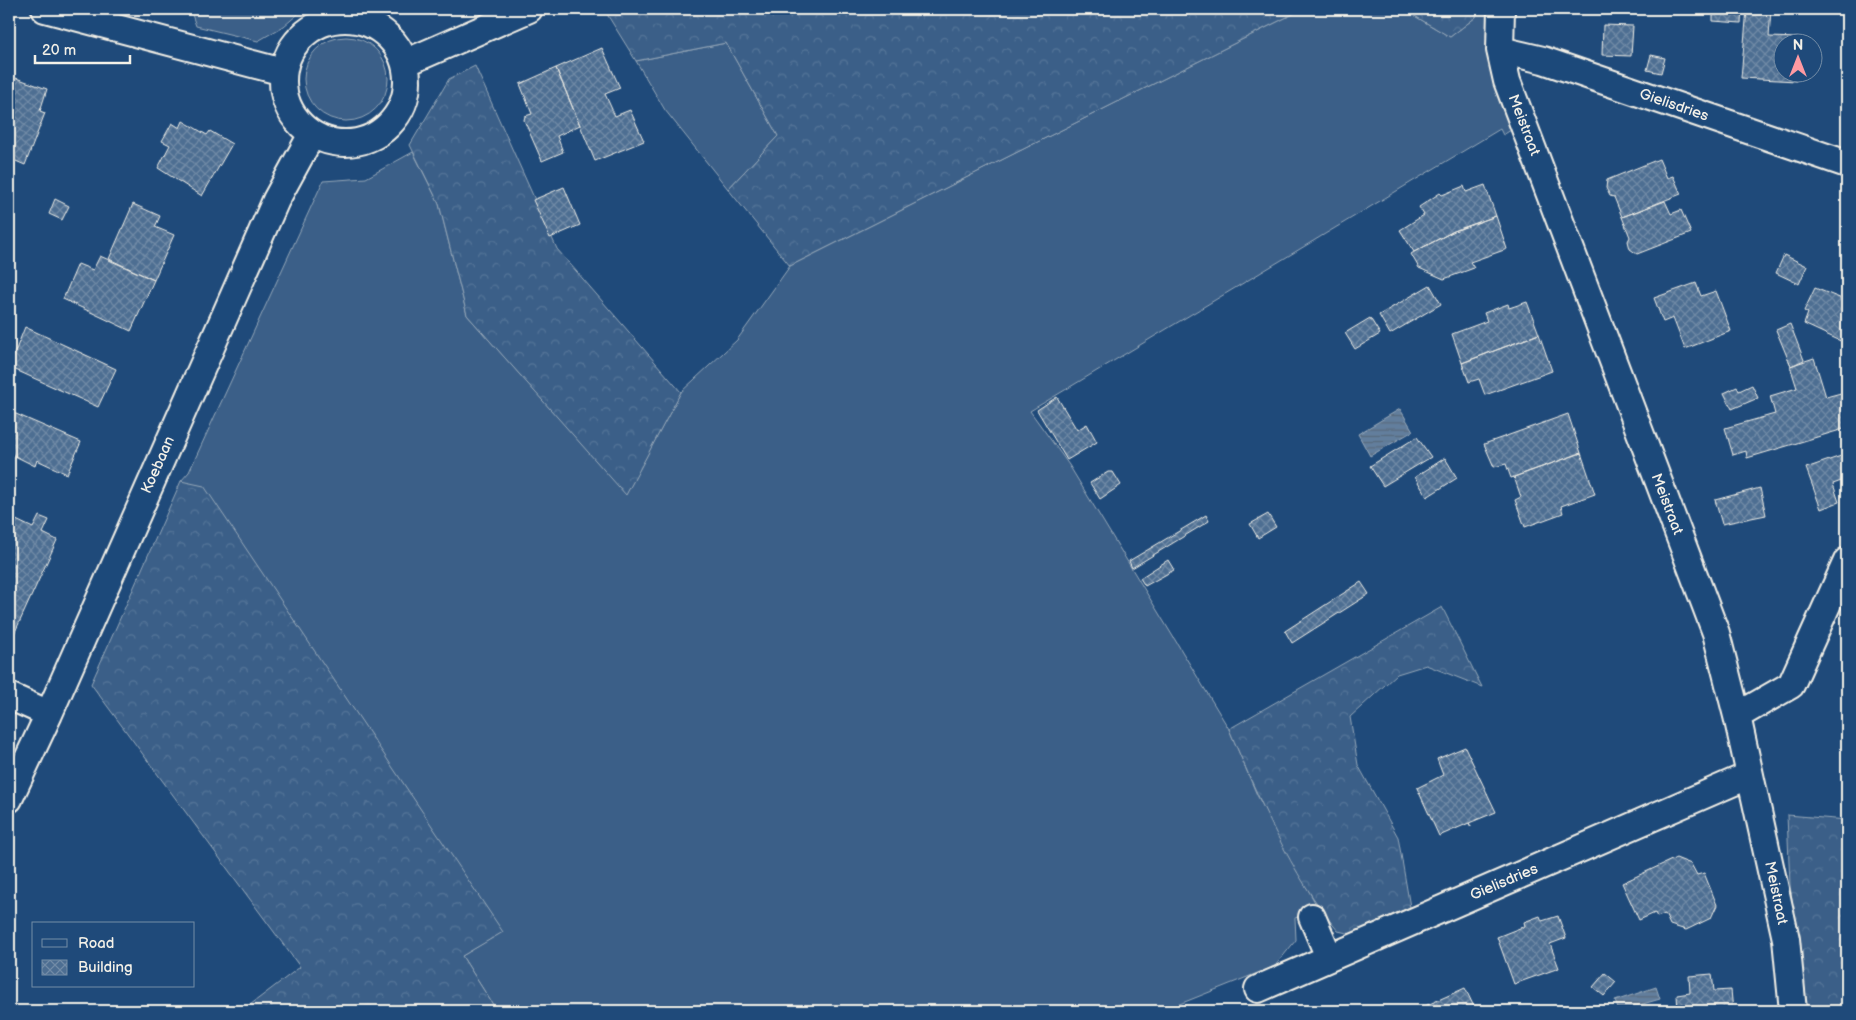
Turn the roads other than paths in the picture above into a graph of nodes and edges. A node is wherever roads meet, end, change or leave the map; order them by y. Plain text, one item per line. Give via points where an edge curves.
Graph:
1 (45, 9) edge
2 (529, 9) edge
3 (1501, 9) edge
4 (362, 14) edge
5 (1500, 50) junction
6 (405, 63) junction
7 (283, 72) junction
8 (312, 134) junction
9 (1847, 164) edge
10 (1847, 561) edge
11 (9, 696) edge
12 (49, 714) junction
13 (1737, 716) junction
14 (1750, 776) junction
15 (9, 799) edge
16 (1312, 917) dead end
17 (1329, 957) junction
18 (1258, 989) dead end
19 (1793, 1011) edge

1 - 7 street
2 - 6 street
3 - 5 street, Meistraat
4 - 6 street via 394,41
4 - 7 street via 329,20 306,32 290,50
5 - 9 street, Gielisdries via 1543,60
5 - 13 street, Meistraat via 1508,81 1716,633
6 - 8 street via 407,89 404,102 386,128 371,138 352,143 338,143
7 - 8 street via 289,109 303,128
8 - 12 street, Koebaan via 272,210
10 - 13 street via 1791,685
11 - 12 street
12 - 15 street, Koebaan
13 - 14 street, Meistraat
14 - 17 street, Gielisdries
14 - 19 street, Meistraat via 1786,939
16 - 17 street
17 - 18 street, Gielisdries

